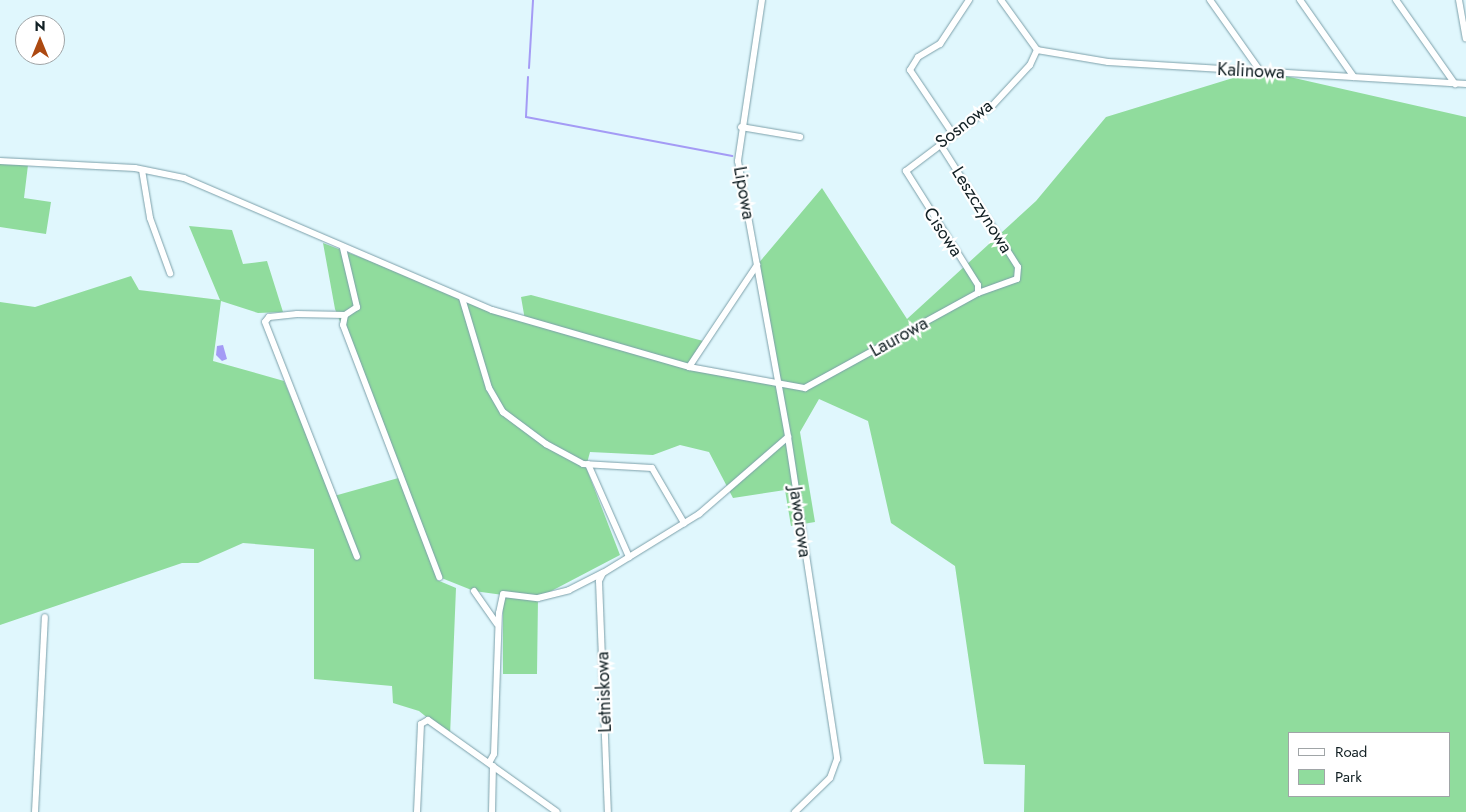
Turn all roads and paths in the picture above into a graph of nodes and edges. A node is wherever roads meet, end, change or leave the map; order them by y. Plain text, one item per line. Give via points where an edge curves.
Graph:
1 (762, 0) edge
2 (969, 0) edge
3 (1001, 0) edge
4 (1210, 0) edge
5 (1300, 0) edge
6 (1396, 0) edge
7 (1459, 0) edge
8 (1466, 38) edge
9 (1037, 50) junction
10 (1260, 71) junction
11 (1354, 77) junction
12 (1455, 84) junction
13 (1466, 84) edge
14 (741, 127) junction
15 (953, 134) junction
16 (800, 137) dead end
17 (940, 144) junction
18 (0, 161) edge
19 (142, 170) junction
20 (906, 171) joint
21 (342, 248) junction
22 (757, 265) junction
23 (170, 272) dead end
24 (1017, 278) joint
25 (978, 293) junction
26 (462, 298) junction
27 (345, 315) junction
28 (689, 367) junction
29 (779, 384) junction
30 (788, 437) junction
31 (588, 464) junction
32 (684, 523) junction
33 (629, 557) junction
34 (357, 558) dead end
35 (603, 573) junction
36 (439, 577) dead end
37 (474, 591) dead end
38 (45, 618) dead end
39 (499, 628) junction
40 (491, 764) junction
41 (35, 812) edge
42 (417, 812) edge
43 (492, 812) edge
44 (557, 812) edge
45 (608, 812) edge
46 (795, 812) edge

1 - 14 street, Lipowa
2 - 15 street via 940,44 918,57 910,70
3 - 9 street
4 - 10 street
5 - 11 street
6 - 12 street
7 - 8 street
9 - 10 street, Kalinowa via 1108,62
9 - 15 street, Sosnowa via 1030,65 992,106
10 - 11 street, Kalinowa
11 - 12 street, Kalinowa
12 - 13 street, Kalinowa
14 - 16 street
14 - 22 street, Lipowa via 738,161
15 - 17 street, Sosnowa
17 - 20 street, Sosnowa
17 - 24 street, Leszczynowa via 1018,268
18 - 19 street, Laurowa
19 - 21 street, Laurowa via 184,178
19 - 23 street via 150,218
20 - 25 street, Cisowa via 978,285
21 - 26 street, Laurowa
21 - 27 street via 357,303 356,312
22 - 28 street
22 - 29 street, Jaworowa
24 - 25 street, Laurowa
25 - 29 street, Laurowa via 819,383 804,388
26 - 28 street, Laurowa via 525,321
26 - 31 street via 489,388 503,412 546,444
27 - 34 street via 297,314 269,317 265,322
27 - 36 street via 343,325
28 - 29 street, Laurowa
29 - 30 street, Jaworowa
30 - 32 street via 730,490
30 - 46 street, Jaworowa via 837,759 830,778
31 - 32 street via 652,468
31 - 33 street
32 - 33 street
33 - 35 street
35 - 39 street via 569,590 538,598 503,594
35 - 45 street, Letniskowa via 599,581
37 - 39 street via 488,605
38 - 41 street
39 - 40 street via 495,741
40 - 42 street via 428,720 421,724
40 - 43 street
40 - 44 street

